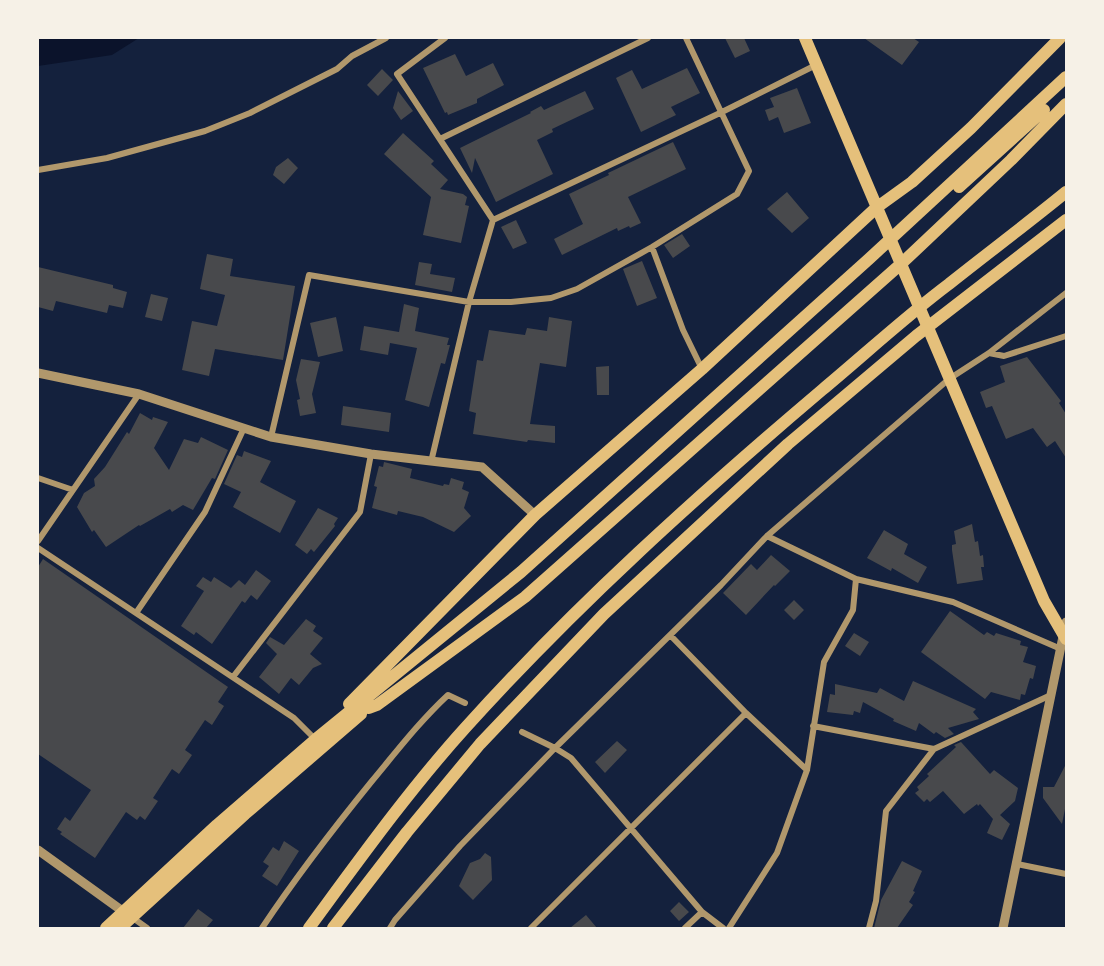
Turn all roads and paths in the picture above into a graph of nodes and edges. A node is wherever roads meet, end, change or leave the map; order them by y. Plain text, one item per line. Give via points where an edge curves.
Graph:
1 (386, 38) edge
2 (446, 38) edge
3 (648, 38) edge
4 (686, 38) edge
5 (805, 38) edge
6 (1060, 38) edge
7 (816, 65) junction
8 (1066, 77) edge
9 (1066, 88) edge
10 (1066, 104) edge
11 (720, 113) junction
12 (440, 139) junction
13 (38, 170) edge
14 (1066, 192) edge
15 (876, 208) junction
16 (493, 220) junction
17 (1066, 220) edge
18 (912, 224) junction
19 (652, 247) junction
20 (871, 261) junction
21 (902, 263) junction
22 (1066, 293) edge
23 (469, 302) junction
24 (1066, 336) edge
25 (989, 353) junction
26 (702, 369) junction
27 (38, 373) edge
28 (949, 379) junction
29 (139, 394) junction
30 (244, 428) junction
31 (271, 437) junction
32 (371, 454) junction
33 (431, 462) junction
34 (38, 478) edge
35 (73, 490) junction
36 (535, 515) junction
37 (767, 536) junction
38 (38, 541) edge
39 (38, 548) edge
40 (856, 579) junction
41 (136, 613) junction
42 (1066, 622) edge
43 (669, 635) junction
44 (1064, 641) edge
45 (233, 677) junction
46 (1052, 695) junction
47 (465, 703) dead end
48 (369, 708) junction
49 (746, 713) junction
50 (813, 726) junction
51 (328, 730) junction
52 (522, 732) dead end
53 (316, 740) junction
54 (555, 747) junction
55 (934, 749) junction
56 (807, 770) junction
57 (631, 828) junction
58 (38, 850) edge
59 (1017, 864) junction
60 (1066, 874) edge
61 (702, 912) junction
62 (128, 915) junction
63 (105, 928) edge
64 (120, 928) edge
65 (147, 928) edge
66 (262, 928) edge
67 (309, 928) edge
68 (333, 928) edge
69 (390, 928) edge
70 (531, 928) edge
71 (684, 928) edge
72 (723, 928) edge
73 (729, 928) edge
74 (869, 928) edge
75 (1003, 928) edge

1 - 13 street via 337,69 205,131 107,158
2 - 12 street via 397,74
3 - 12 street
4 - 11 street
5 - 7 highway
6 - 15 highway via 971,128 912,182
7 - 11 street
7 - 15 highway
8 - 18 highway
9 - 18 highway via 1012,141
10 - 21 highway
11 - 16 street
11 - 19 street via 749,171 738,194
12 - 16 street
14 - 67 highway via 906,319 654,536 464,729 391,816
15 - 21 highway
15 - 26 highway
16 - 23 street
17 - 68 highway via 916,336 788,444 604,614 480,744
18 - 20 highway
19 - 23 street via 577,289 551,298
19 - 26 street
20 - 48 highway via 524,577
20 - 51 highway via 521,572
21 - 28 highway
21 - 48 highway via 525,597
22 - 25 street
23 - 31 street via 309,275
23 - 33 street
24 - 25 street via 1004,356
25 - 28 street
26 - 36 highway
27 - 29 street
28 - 37 street
28 - 44 highway
29 - 30 street
29 - 35 street
30 - 31 street
30 - 41 street via 205,513
31 - 32 street
32 - 33 street
32 - 45 street via 360,513
33 - 36 street via 482,467
34 - 35 street
35 - 38 street
36 - 51 highway via 328,724
37 - 40 street
37 - 43 street
39 - 41 street
40 - 44 street via 953,603
40 - 50 street via 853,610 825,662
41 - 45 street
42 - 44 street
43 - 49 street
43 - 54 street
44 - 46 street
45 - 53 street via 294,718
46 - 55 street
46 - 59 street
47 - 66 street via 448,694 425,716 292,882
48 - 62 highway
49 - 56 street
49 - 57 street
50 - 55 street
50 - 56 street
51 - 53 highway
52 - 54 street
53 - 62 highway via 217,825
54 - 57 street via 571,758
54 - 69 street via 460,846
55 - 74 street via 886,811 876,901
56 - 73 street via 777,853
57 - 61 street
57 - 70 street
58 - 62 street
59 - 60 street
59 - 75 street
61 - 71 street
61 - 72 street
62 - 63 highway
62 - 64 highway
62 - 65 street

